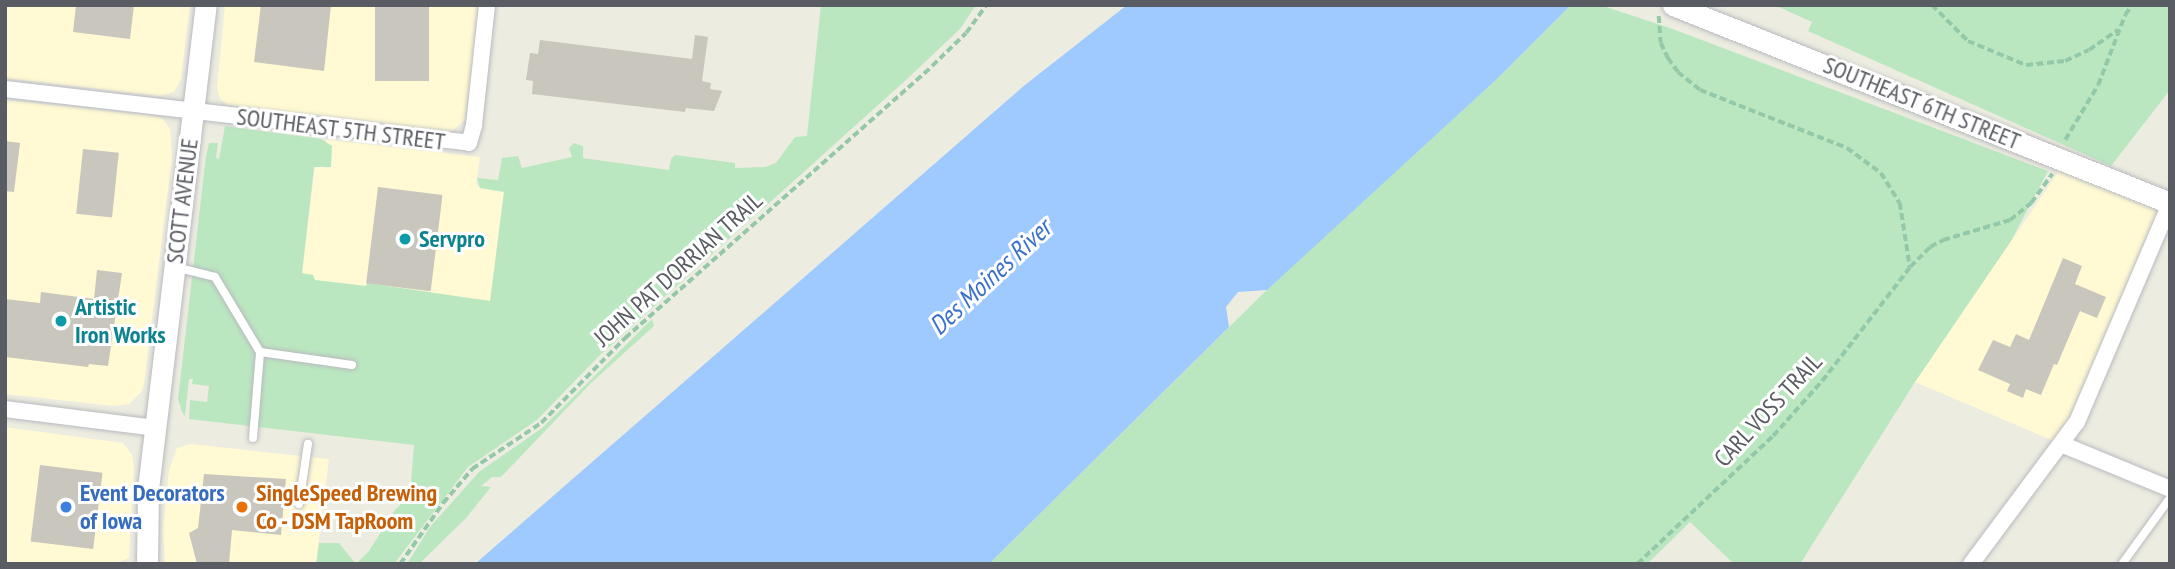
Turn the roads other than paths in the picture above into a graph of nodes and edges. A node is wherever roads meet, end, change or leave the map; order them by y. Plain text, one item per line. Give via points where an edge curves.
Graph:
1 (206, 5) edge
2 (487, 5) edge
3 (1666, 9) edge
4 (5, 89) edge
5 (193, 111) junction
6 (2170, 204) edge
7 (175, 267) junction
8 (260, 352) junction
9 (352, 365) dead end
10 (5, 409) edge
11 (155, 428) junction
12 (253, 438) dead end
13 (307, 444) dead end
14 (2061, 444) junction
15 (2170, 489) edge
16 (2170, 498) edge
17 (299, 505) dead end
18 (147, 564) edge
19 (1971, 564) edge
20 (2122, 564) edge

1 - 5 main road, SCOTT AVENUE
2 - 5 street, SOUTHEAST 5TH STREET via 469,143
3 - 6 main road, SOUTHEAST 6TH STREET via 1799,54
4 - 5 street, SOUTHEAST 5TH STREET
5 - 7 main road, SCOTT AVENUE
6 - 14 street via 2077,422
7 - 8 lane via 215,277
7 - 11 main road, SCOTT AVENUE
8 - 9 lane
8 - 12 lane
10 - 11 street
11 - 18 main road, SCOTT AVENUE
13 - 17 lane
14 - 15 street
14 - 19 street
16 - 20 lane

